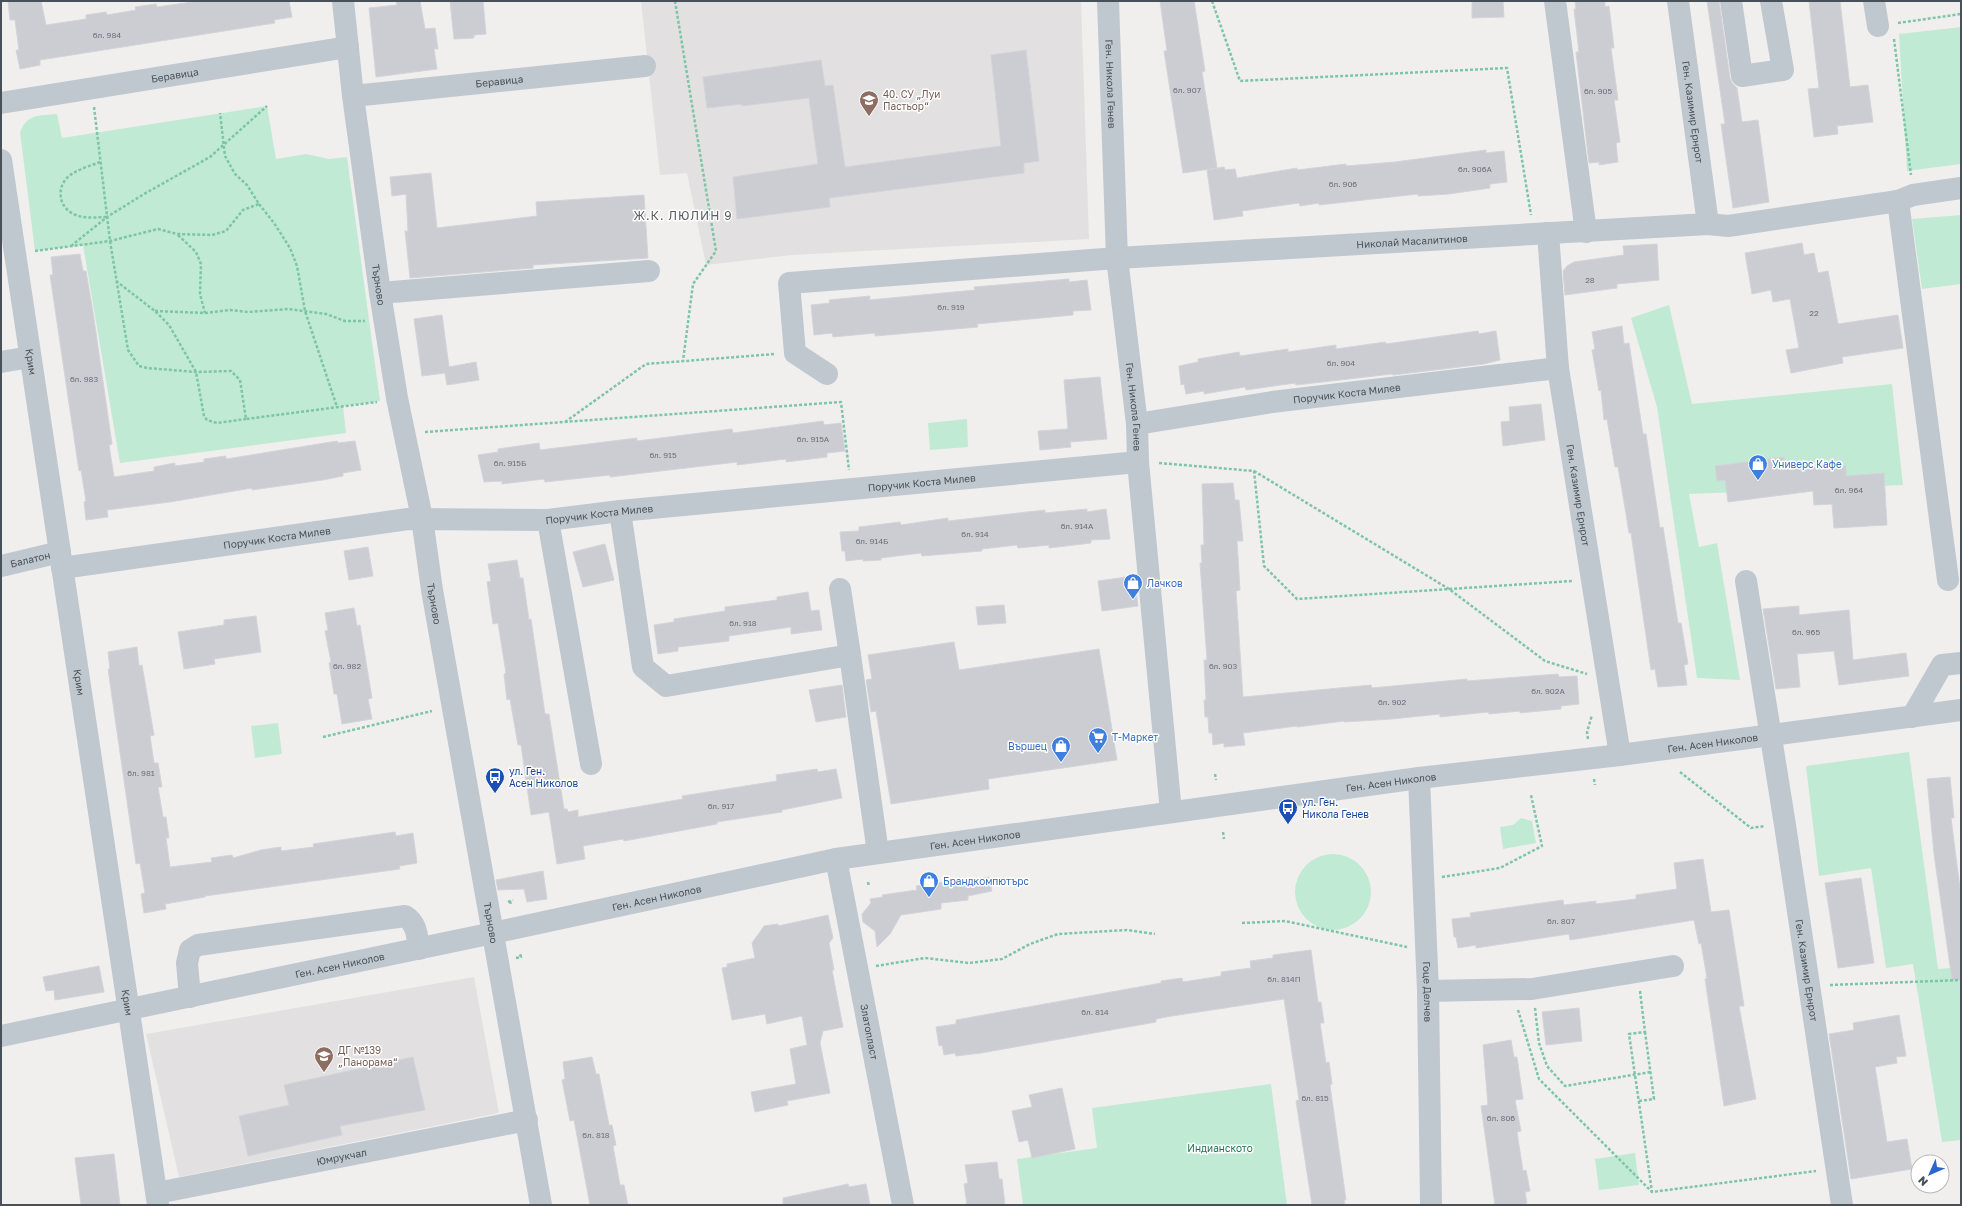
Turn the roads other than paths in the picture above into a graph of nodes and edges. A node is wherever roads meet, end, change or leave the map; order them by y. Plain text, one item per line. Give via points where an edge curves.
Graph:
1 (343, 1) edge
2 (1108, 1) edge
3 (1555, 1) edge
4 (1678, 1) edge
5 (1730, 1) edge
6 (1771, 1) edge
7 (1874, 1) edge
8 (1885, 25) road end
9 (348, 46) junction
10 (645, 66) dead end
11 (353, 96) junction
12 (1, 103) edge
13 (1, 160) edge
14 (1961, 188) edge
15 (1906, 198) junction
16 (1708, 224) junction
17 (1586, 232) junction
18 (1541, 233) junction
19 (1117, 258) junction
20 (648, 271) dead end
21 (380, 293) junction
22 (30, 356) junction
23 (1, 362) edge
24 (1558, 368) junction
25 (827, 374) dead end
26 (1137, 424) junction
27 (1138, 462) junction
28 (620, 511) junction
29 (422, 518) junction
30 (548, 520) junction
31 (61, 560) junction
32 (1, 566) edge
33 (1948, 580) dead end
34 (1746, 581) dead end
35 (840, 589) dead end
36 (850, 655) junction
37 (1961, 663) edge
38 (1961, 710) edge
39 (1912, 717) junction
40 (1771, 736) junction
41 (1620, 755) junction
42 (591, 764) dead end
43 (1419, 778) junction
44 (1171, 812) junction
45 (878, 853) junction
46 (836, 859) junction
47 (493, 933) junction
48 (419, 949) junction
49 (1673, 966) dead end
50 (1428, 991) junction
51 (190, 997) junction
52 (129, 1010) junction
53 (1, 1036) edge
54 (527, 1120) junction
55 (158, 1199) edge
56 (542, 1205) edge
57 (903, 1205) edge
58 (1431, 1205) edge
59 (1842, 1205) edge

1 - 9 street, Търново
2 - 19 street, Ген. Никола Генев
3 - 17 street
4 - 16 street, Ген. Казимир Ернрот
5 - 6 street via 1742,76 1783,70
7 - 8 street
9 - 11 street, Търново
9 - 12 street, Беравица
10 - 11 street, Беравица
11 - 21 street, Търново
13 - 22 street, Крим
14 - 15 street, Николай Масалитинов
15 - 16 street, Николай Масалитинов via 1728,226
15 - 33 street
16 - 17 street, Николай Масалитинов
17 - 18 street, Николай Масалитинов
18 - 19 street, Николай Масалитинов
18 - 24 street, Ген. Казимир Ернрот
19 - 25 street, Николай Масалитинов via 789,283 794,353
19 - 26 street, Ген. Никола Генев
20 - 21 street
21 - 29 street, Търново via 397,398
22 - 23 street
22 - 31 street, Крим
24 - 26 street, Поручик Коста Милев via 1272,402
24 - 41 street, Ген. Казимир Ернрот
26 - 27 street, Ген. Никола Генев
27 - 28 street, Поручик Коста Милев
27 - 44 street, Ген. Никола Генев
28 - 30 street, Поручик Коста Милев
28 - 36 street via 643,667 666,686
29 - 30 street, Поручик Коста Милев
29 - 31 street, Поручик Коста Милев
29 - 47 street, Търново via 432,590
30 - 42 street
31 - 32 street, Балатон
31 - 52 street, Крим
34 - 40 street, Ген. Казимир Ернрот
35 - 36 street
36 - 45 street
37 - 39 street via 1942,665
38 - 39 street, Ген. Асен Николов
39 - 40 street, Ген. Асен Николов
40 - 41 street, Ген. Асен Николов
40 - 59 street, Ген. Казимир Ернрот
41 - 43 street, Ген. Асен Николов
43 - 44 street, Ген. Асен Николов
43 - 50 street, Гоце Делчев
44 - 45 street, Ген. Асен Николов
45 - 46 street, Ген. Асен Николов
46 - 47 street, Ген. Асен Николов
46 - 57 street, Златопласт
47 - 48 street, Ген. Асен Николов
47 - 54 street, Търново
48 - 51 street, Ген. Асен Николов
48 - 51 street via 415,927 412,920 405,916 198,945 190,950 187,963
49 - 50 street via 1532,989
50 - 58 street, Гоце Делчев
51 - 52 street, Ген. Асен Николов
52 - 53 street, Ген. Асен Николов
52 - 55 street, Крим
54 - 55 street, Юмрукчал
54 - 56 street, Търново

